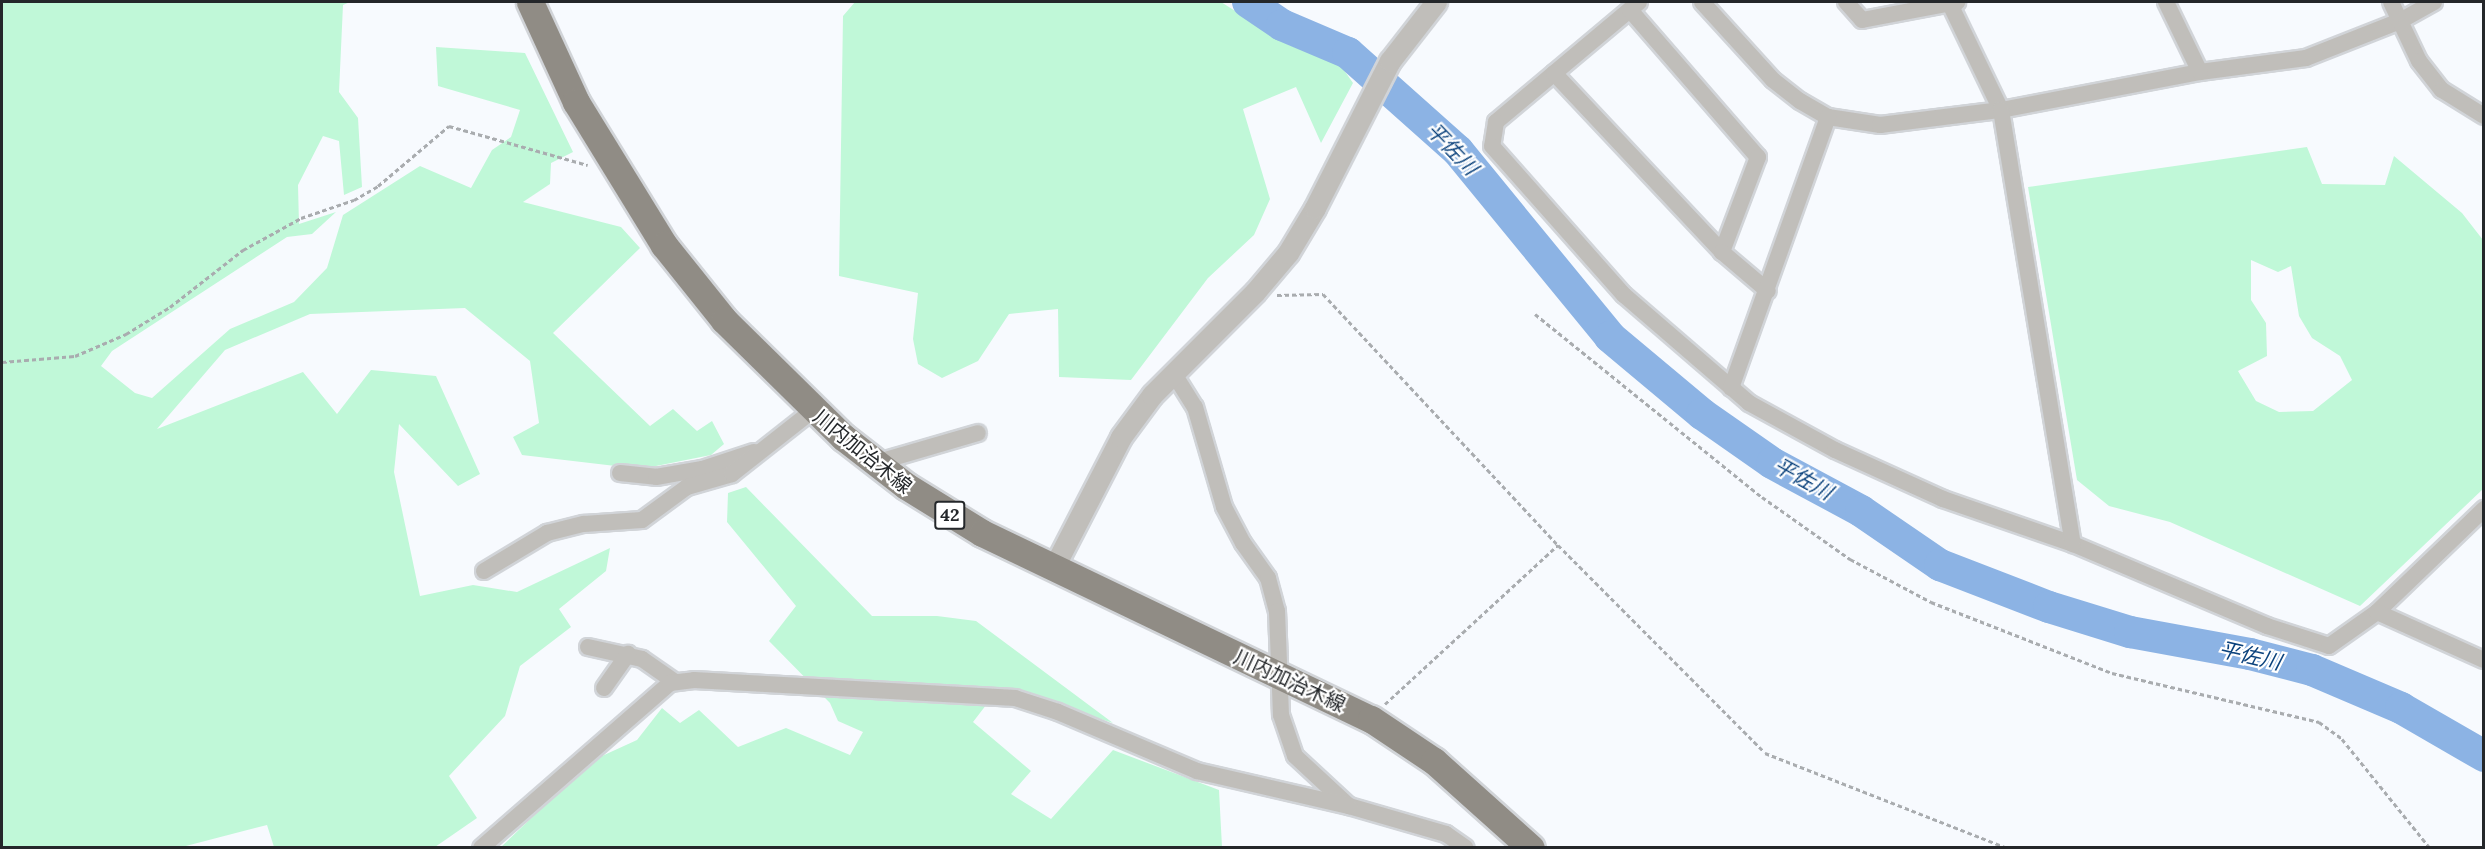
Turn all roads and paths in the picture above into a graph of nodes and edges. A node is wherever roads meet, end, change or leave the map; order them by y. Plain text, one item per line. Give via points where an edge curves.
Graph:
1 (530, 2) edge
2 (1436, 2) edge
3 (1702, 2) edge
4 (1846, 2) edge
5 (1952, 2) edge
6 (2166, 2) edge
7 (2391, 2) edge
8 (2434, 2) edge
9 (1634, 6) edge
10 (2400, 21) junction
11 (2200, 72) junction
12 (1554, 73) junction
13 (2001, 110) junction
14 (2484, 116) edge
15 (1828, 117) junction
16 (613, 166) junction
17 (1722, 252) junction
18 (1768, 291) junction
19 (1255, 292) junction
20 (1535, 314) dead end
21 (2, 362) edge
22 (1174, 374) junction
23 (1731, 388) junction
24 (812, 411) junction
25 (978, 433) dead end
26 (769, 447) junction
27 (875, 463) junction
28 (620, 473) dead end
29 (2484, 509) edge
30 (2073, 544) junction
31 (1558, 545) junction
32 (1054, 567) junction
33 (484, 571) dead end
34 (2377, 612) junction
35 (588, 647) dead end
36 (628, 654) junction
37 (2484, 660) edge
38 (1280, 676) junction
39 (675, 682) junction
40 (603, 688) dead end
41 (1371, 719) junction
42 (1349, 806) junction
43 (481, 848) edge
44 (1466, 848) edge
45 (1531, 848) edge
46 (2007, 848) edge
47 (2430, 848) edge

1 - 16 main road, 川内加治木線 / 42 via 576,102
2 - 19 street via 1390,61 1364,105 1304,229
3 - 15 street via 1773,80
4 - 5 street via 1862,20
5 - 13 street
6 - 11 street
7 - 10 street
8 - 10 street
9 - 12 street
9 - 17 street via 1758,157
10 - 11 street via 2306,58
10 - 14 street via 2419,61 2442,90
11 - 13 street
12 - 17 street
12 - 23 street via 1496,123 1492,146 1624,295
13 - 15 street via 1880,125
13 - 30 street
15 - 18 street
16 - 21 path via 591,166 448,126 378,186 354,200 301,218 243,250 170,307 126,334 75,356
16 - 24 main road, 川内加治木線 / 42 via 664,245 711,304
17 - 18 street
18 - 23 street
19 - 22 street
19 - 31 path via 1323,294
20 - 47 path via 1762,497 1850,559 1931,602 2112,673 2319,722 2342,739
22 - 32 street via 1121,436
22 - 38 street via 1195,407 1224,507 1268,578 1277,611
23 - 30 street via 1749,403 1835,450 1943,499
24 - 26 street
24 - 27 main road, 川内加治木線 / 42
25 - 27 street
26 - 28 street via 702,469 656,477
26 - 33 street via 732,474 687,487 642,520 584,524 547,533
27 - 32 main road, 川内加治木線 / 42 via 939,509
29 - 34 street
30 - 34 street via 2267,626 2329,646
31 - 41 path
31 - 46 path via 1765,753
32 - 38 main road, 川内加治木線 / 42
34 - 37 street
35 - 36 street
36 - 39 street
36 - 40 street
38 - 41 main road, 川内加治木線 / 42
38 - 42 street via 1281,715 1295,756
39 - 42 street via 1015,698 1058,712 1197,771
39 - 43 street via 620,723
41 - 45 main road, 川内加治木線 / 42 via 1434,761
42 - 44 street via 1446,834

